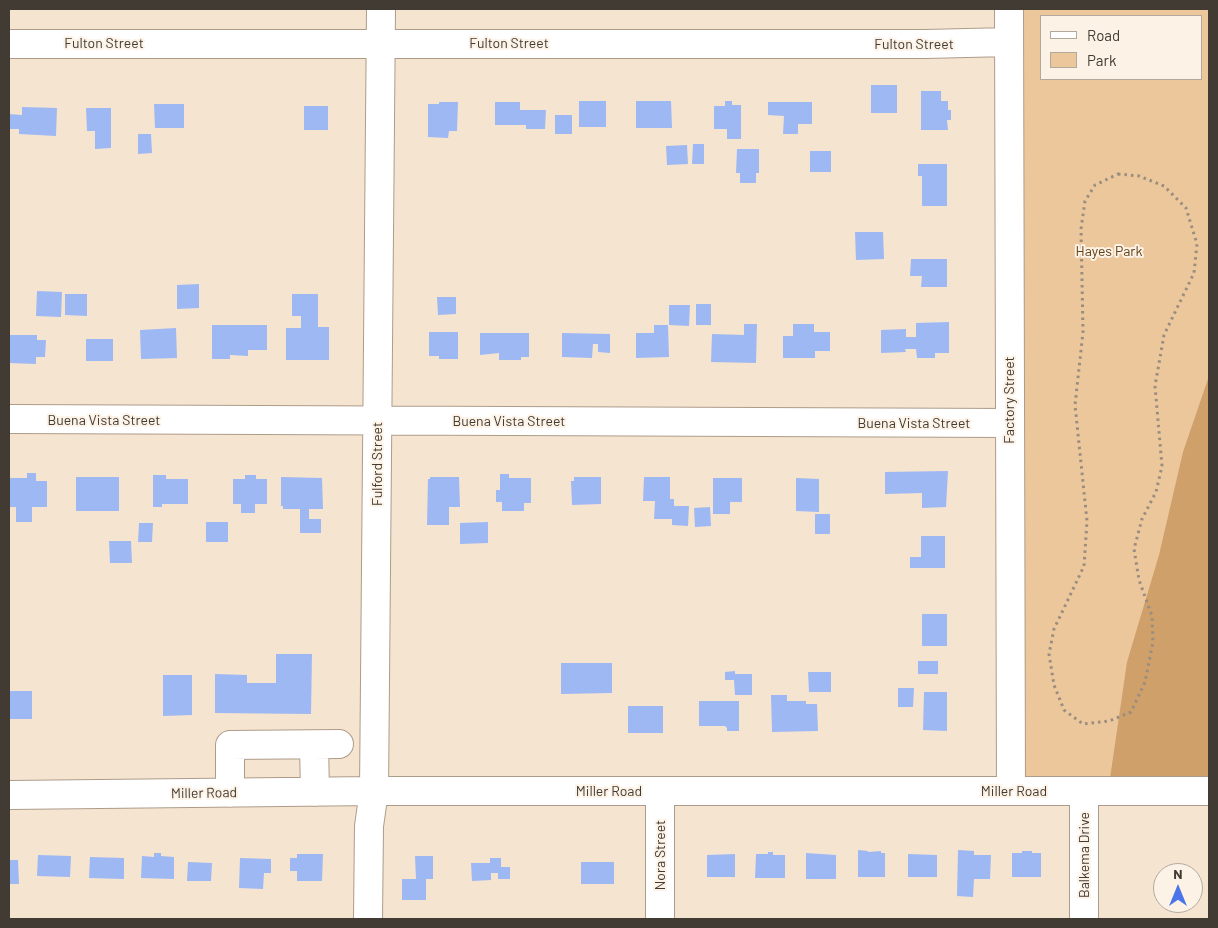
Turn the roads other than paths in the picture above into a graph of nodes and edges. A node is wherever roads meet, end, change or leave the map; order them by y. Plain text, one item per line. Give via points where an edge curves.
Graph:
1 (381, 9) edge
2 (1009, 9) edge
3 (1009, 42) junction
4 (382, 43) junction
5 (9, 44) edge
6 (9, 419) edge
7 (377, 420) junction
8 (1009, 423) junction
9 (374, 791) junction
10 (660, 791) junction
11 (1011, 791) junction
12 (1209, 791) edge
13 (315, 792) junction
14 (1084, 792) junction
15 (230, 793) junction
16 (9, 795) edge
17 (368, 919) edge
18 (660, 919) edge
19 (1084, 919) edge

1 - 4 street, Fulford Street
2 - 3 street, Factory Street
3 - 4 street, Fulton Street
3 - 8 street, Factory Street
4 - 5 street, Fulton Street
4 - 7 street, Fulford Street
6 - 7 street, Buena Vista Street
7 - 8 street, Buena Vista Street
7 - 9 street, Fulford Street
8 - 11 street, Factory Street
9 - 10 street, Miller Road
9 - 13 street, Miller Road
9 - 17 street, Fulford Street via 369,826
10 - 11 street, Miller Road
10 - 18 street, Nora Street
11 - 14 street, Miller Road
12 - 14 street, Miller Road
13 - 15 street, Miller Road
13 - 15 street via 327,744 230,745
14 - 19 street, Balkema Drive
15 - 16 street, Miller Road

